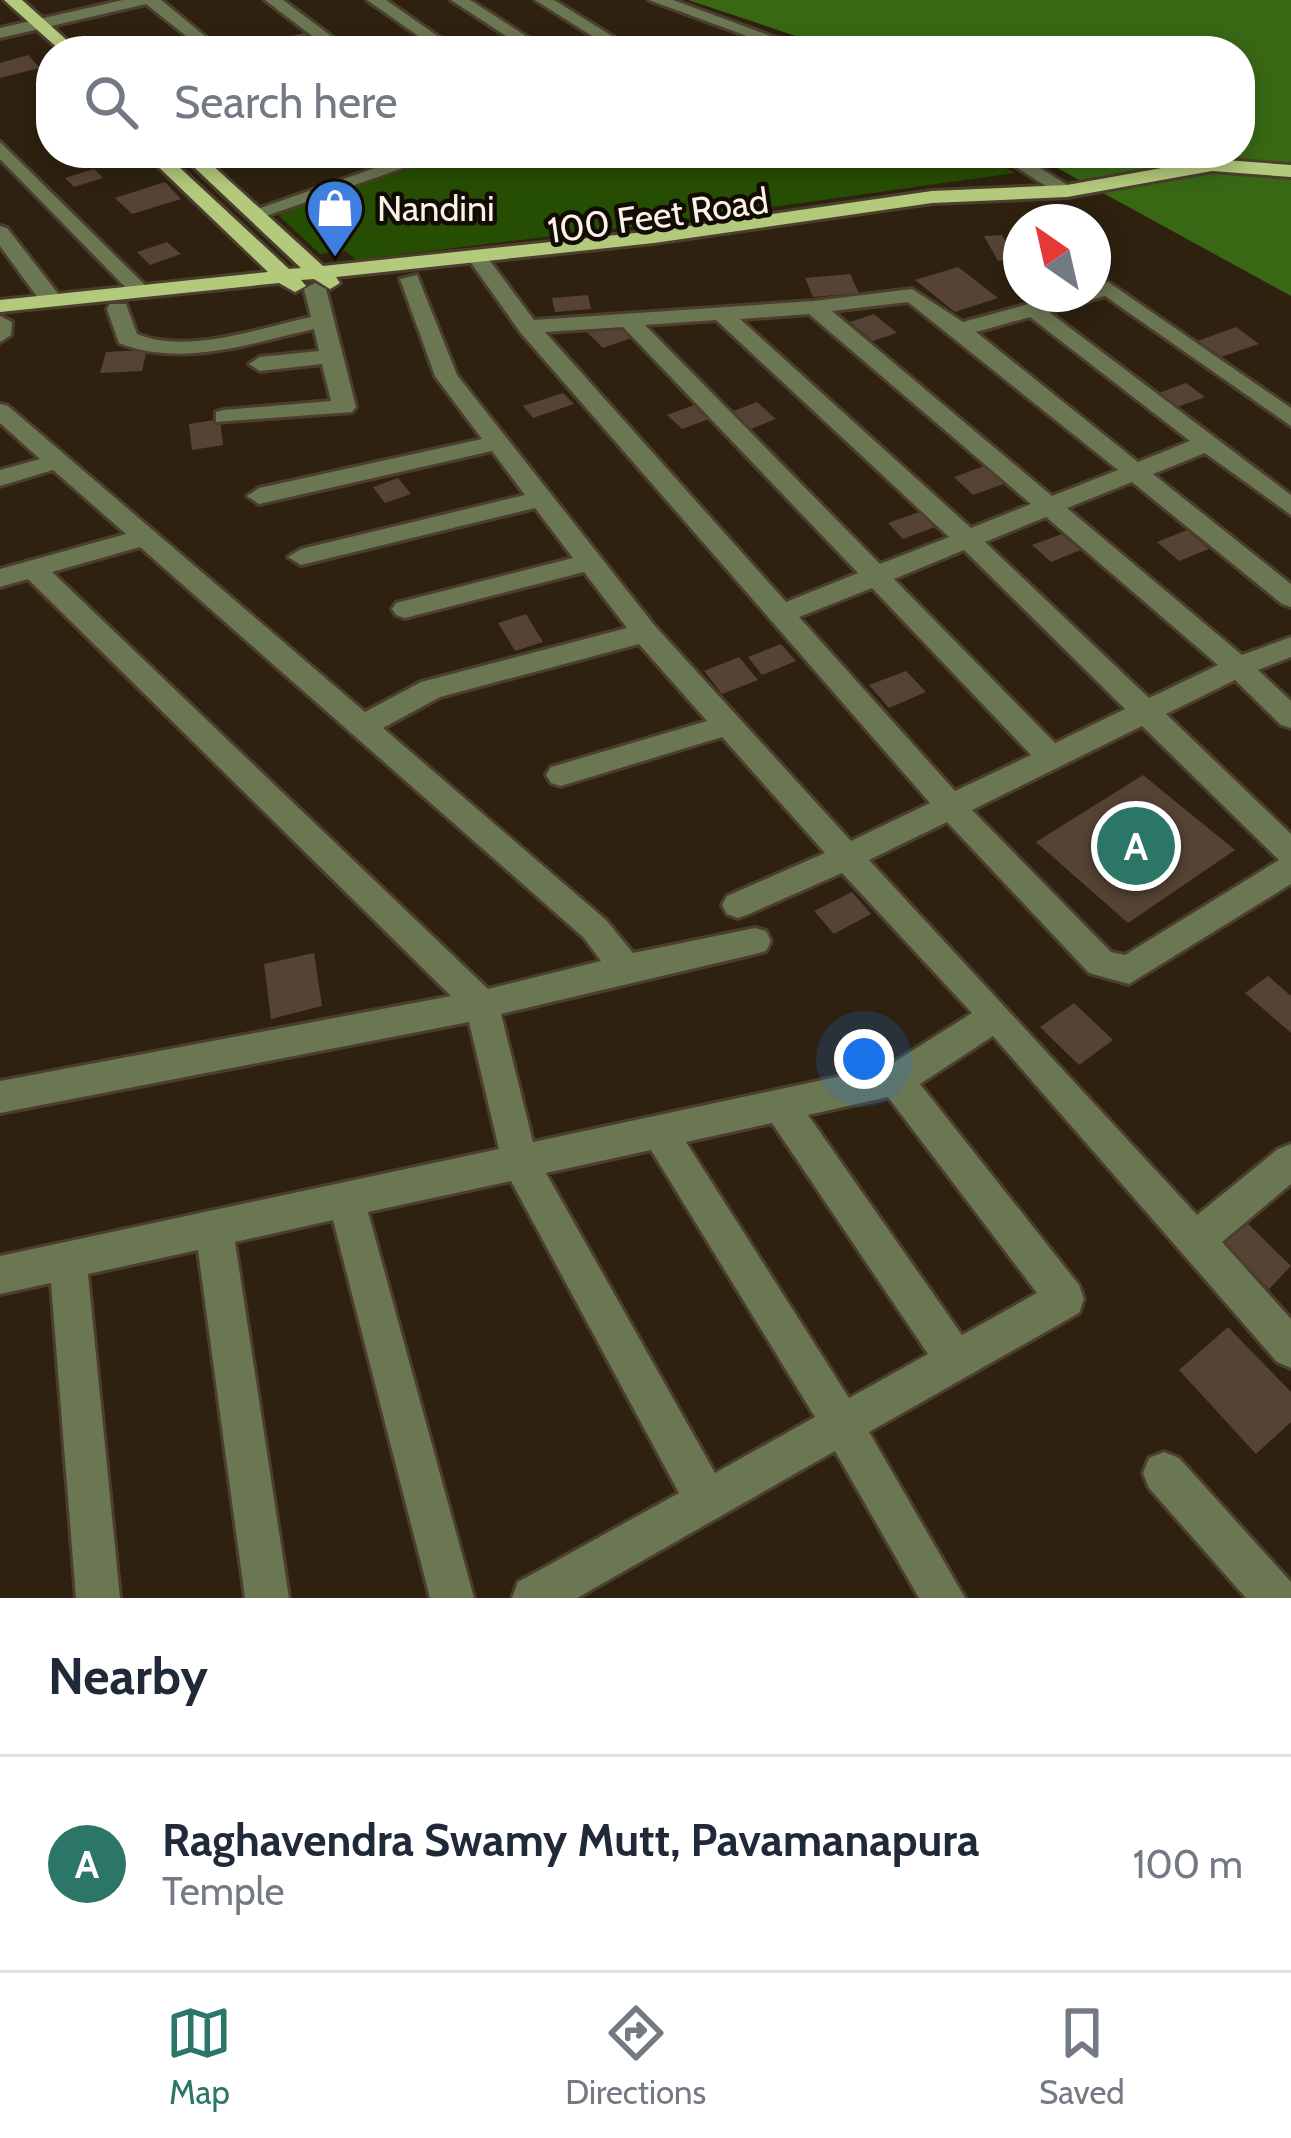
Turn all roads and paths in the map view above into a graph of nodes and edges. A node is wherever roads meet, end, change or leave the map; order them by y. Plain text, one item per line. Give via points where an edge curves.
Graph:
1 (12, 0) edge
2 (147, 0) edge
3 (273, 0) edge
4 (375, 0) edge
5 (459, 0) edge
6 (543, 0) edge
7 (657, 0) edge
8 (0, 10) edge
9 (38, 22) junction
10 (19, 27) junction
11 (0, 33) edge
12 (54, 36) edge
13 (195, 36) edge
14 (322, 36) edge
15 (429, 36) edge
16 (517, 36) edge
17 (603, 36) edge
18 (760, 36) edge
19 (36, 43) edge
20 (0, 148) edge
21 (171, 168) edge
22 (205, 168) edge
23 (369, 168) edge
24 (1028, 168) edge
25 (1195, 168) edge
26 (1252, 168) edge
27 (1291, 171) edge
28 (1066, 191) junction
29 (256, 213) junction
30 (0, 232) edge
31 (481, 264) junction
32 (410, 279) junction
33 (311, 284) junction
34 (1111, 290) edge
35 (141, 292) junction
36 (52, 302) junction
37 (0, 307) edge
38 (814, 307) junction
39 (118, 309) junction
40 (1030, 312) edge
41 (1035, 312) edge
42 (721, 314) junction
43 (628, 320) junction
44 (321, 321) junction
45 (0, 322) edge
46 (528, 327) junction
47 (960, 330) junction
48 (0, 335) edge
49 (329, 357) junction
50 (260, 364) dead end
51 (0, 411) edge
52 (224, 417) dead end
53 (1291, 419) edge
54 (497, 443) junction
55 (1208, 443) junction
56 (58, 461) junction
57 (1133, 473) junction
58 (0, 478) edge
59 (259, 496) dead end
60 (541, 499) junction
61 (1043, 506) junction
62 (1291, 507) edge
63 (147, 537) junction
64 (968, 539) junction
65 (301, 557) dead end
66 (590, 562) junction
67 (33, 569) junction
68 (876, 576) junction
69 (0, 578) edge
70 (1291, 598) edge
71 (405, 609) dead end
72 (781, 614) junction
73 (645, 633) junction
74 (1291, 647) edge
75 (1238, 667) junction
76 (1147, 713) junction
77 (1291, 718) edge
78 (728, 725) junction
79 (363, 726) junction
80 (1052, 758) junction
81 (560, 775) dead end
82 (950, 806) junction
83 (1291, 853) edge
84 (847, 857) junction
85 (1291, 868) edge
86 (738, 905) dead end
87 (755, 941) dead end
88 (626, 968) junction
89 (482, 1004) junction
90 (996, 1016) junction
91 (896, 1080) junction
92 (0, 1097) edge
93 (780, 1105) junction
94 (659, 1131) junction
95 (1291, 1161) edge
96 (520, 1162) junction
97 (346, 1199) junction
98 (214, 1228) junction
99 (1196, 1240) junction
100 (68, 1260) junction
101 (0, 1275) edge
102 (1291, 1348) edge
103 (956, 1361) junction
104 (842, 1424) junction
105 (1164, 1474) dead end
106 (706, 1501) junction
107 (937, 1596) edge
108 (1273, 1597) edge
109 (98, 1598) edge
110 (267, 1598) edge
111 (452, 1598) edge
112 (534, 1598) edge

1 - 9 main road
2 - 9 street
2 - 13 street
3 - 14 street
4 - 15 street
5 - 16 street
6 - 17 street
7 - 18 street
8 - 10 main road
9 - 10 street
9 - 12 main road
10 - 11 street
10 - 19 main road
20 - 35 street
21 - 33 main road
22 - 29 main road
23 - 29 street
24 - 28 street
25 - 28 main road, 100 Feet Road
26 - 27 main road, 100 Feet Road
28 - 31 main road, 100 Feet Road via 965,198 661,251
29 - 33 main road
30 - 36 street
31 - 32 main road, 100 Feet Road
31 - 33 main road, 100 Feet Road
31 - 46 street
32 - 33 main road, 100 Feet Road
32 - 54 street via 446,376
33 - 35 main road, 100 Feet Road
33 - 39 main road, 100 Feet Road
33 - 44 street
34 - 53 street
35 - 36 main road, 100 Feet Road
36 - 37 main road, 100 Feet Road
38 - 42 street
38 - 47 street via 912,295
38 - 61 street
39 - 44 street via 127,338 144,346
39 - 45 main road, 100 Feet Road
40 - 47 street
41 - 55 street
42 - 43 street
42 - 64 street
43 - 46 street
43 - 68 street
44 - 49 street
45 - 48 street
46 - 72 street
47 - 57 street
49 - 50 street
49 - 52 street via 341,409
51 - 56 street
54 - 59 street
54 - 60 street
55 - 57 street
55 - 62 street
56 - 58 street
56 - 63 street
57 - 61 street
57 - 70 street
60 - 65 street
60 - 66 street
61 - 64 street
61 - 75 street
63 - 67 street
63 - 79 street
64 - 68 street
64 - 76 street
66 - 71 street
66 - 73 street
67 - 69 street
67 - 89 street
68 - 72 street
68 - 80 street
72 - 82 street
73 - 78 street
73 - 79 street via 431,689
74 - 75 street
75 - 76 street
75 - 77 street
76 - 80 street
76 - 83 street
78 - 81 street
78 - 84 street
79 - 88 street via 595,929
80 - 82 street
82 - 84 street
82 - 85 street via 1117,970 1129,970
84 - 86 street
84 - 90 street
87 - 88 street
88 - 89 street
89 - 92 street
89 - 96 street
90 - 91 street
90 - 99 street
91 - 93 street
91 - 103 street via 1065,1299
93 - 94 street
93 - 103 street
94 - 96 street
94 - 104 street
95 - 99 street
96 - 97 street
96 - 106 street
97 - 98 street
97 - 111 street
98 - 100 street
98 - 110 street
99 - 102 street
100 - 101 street
100 - 109 street
103 - 104 street
104 - 106 street
104 - 107 street
105 - 108 street
106 - 112 street

